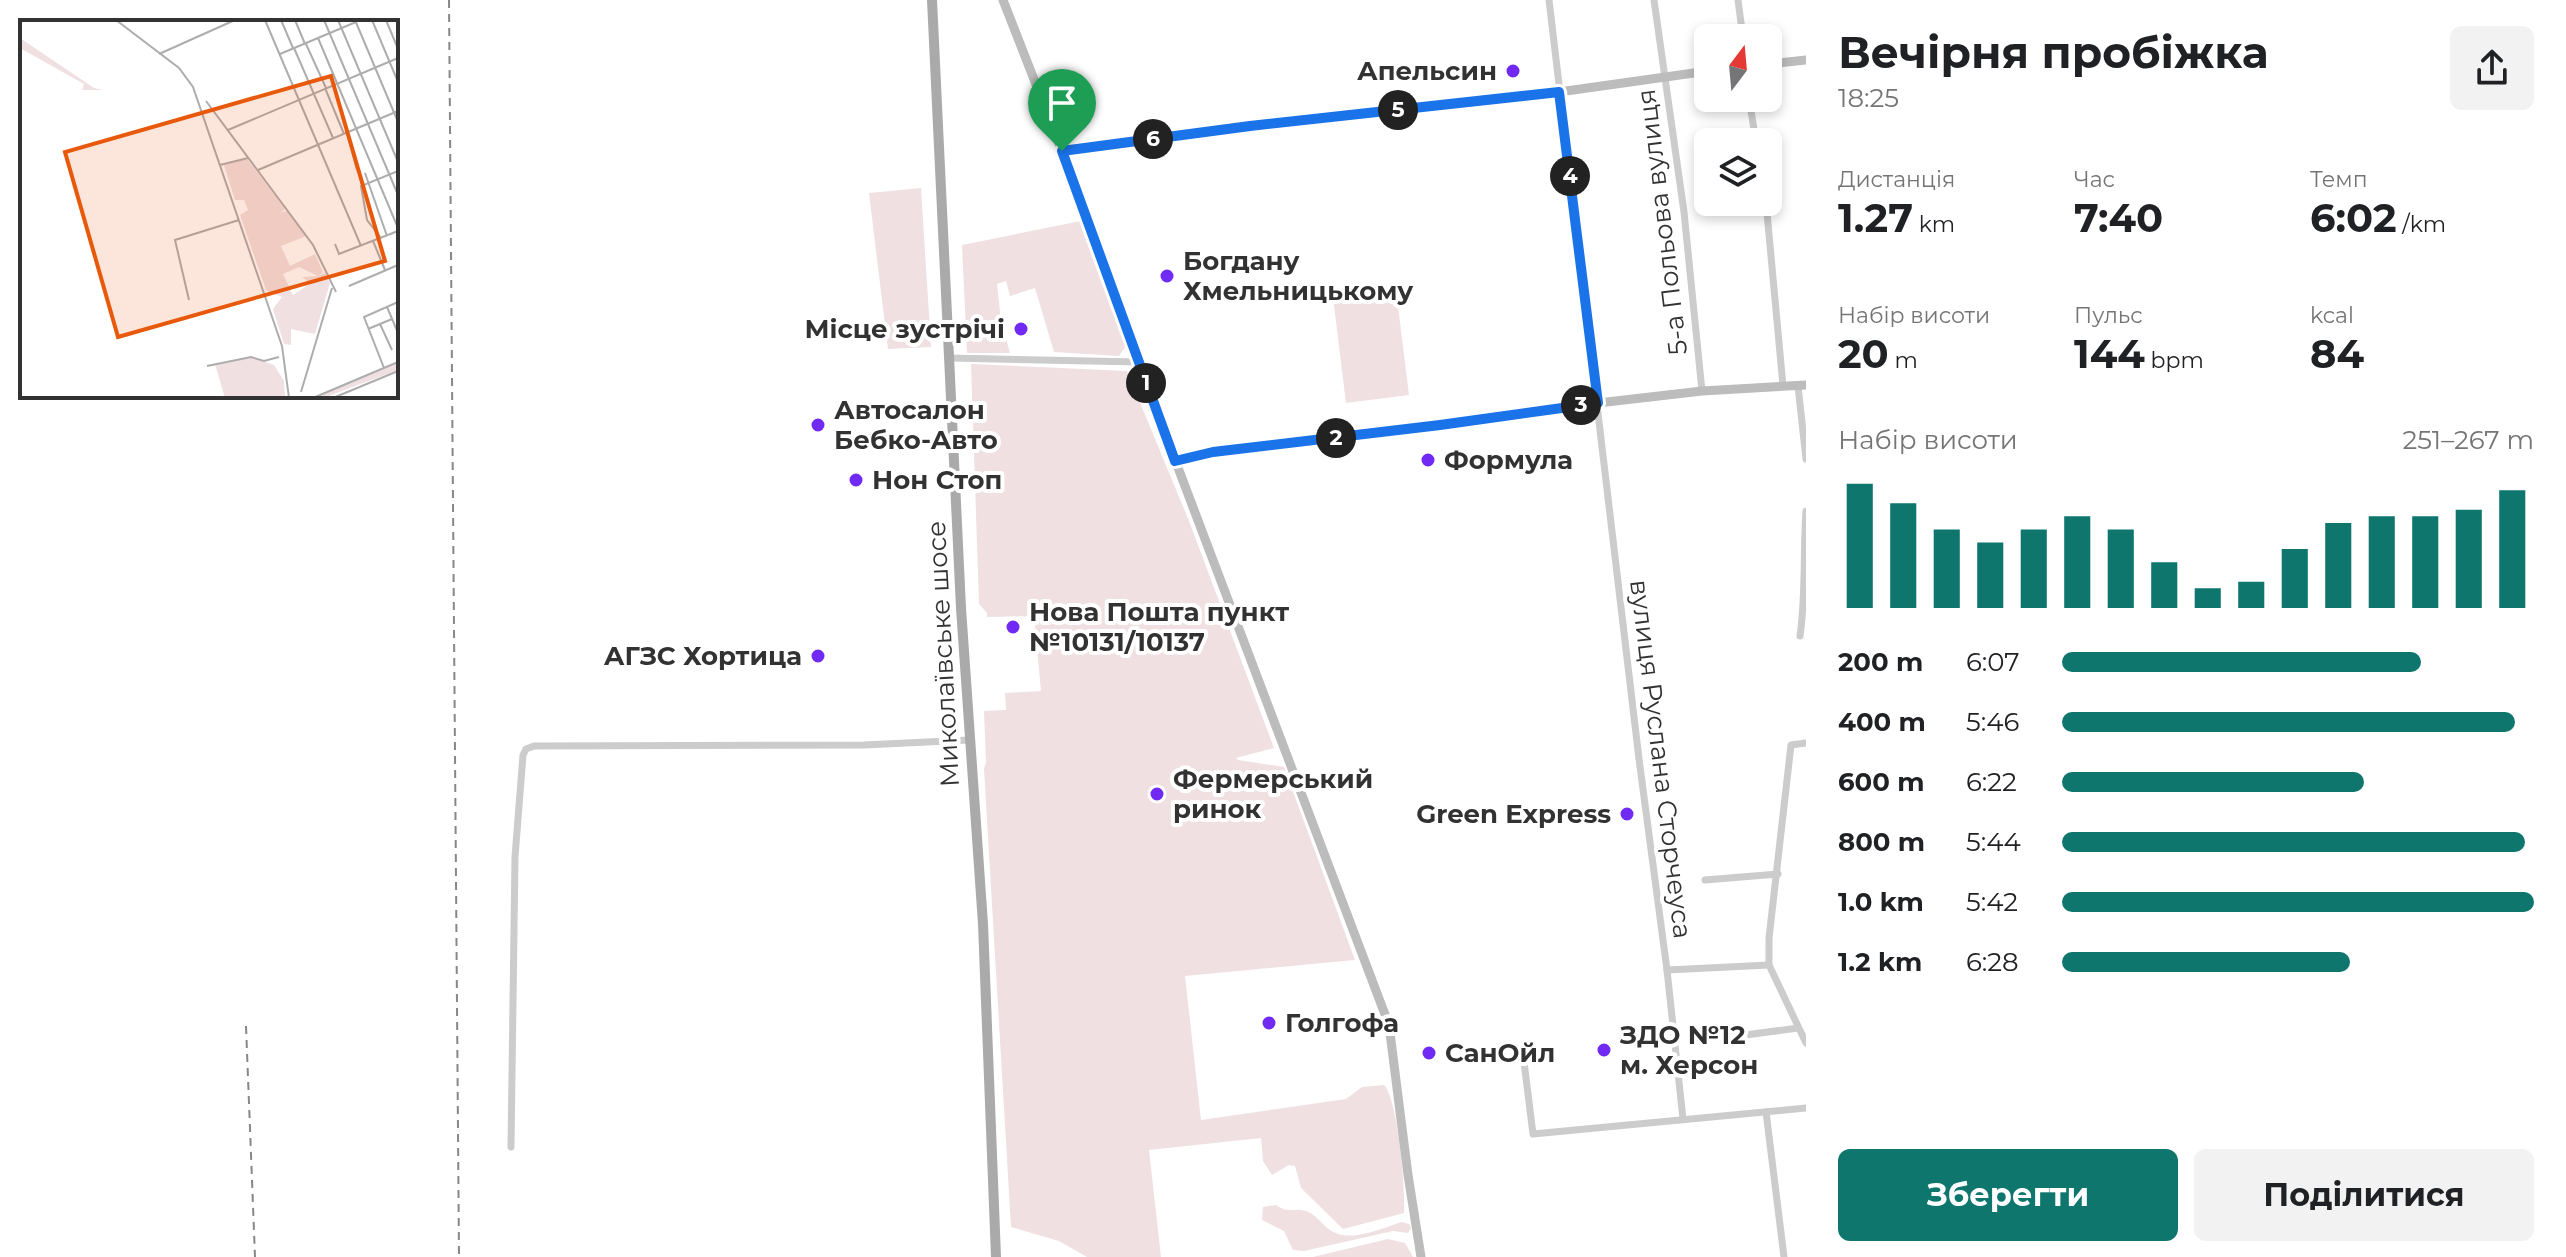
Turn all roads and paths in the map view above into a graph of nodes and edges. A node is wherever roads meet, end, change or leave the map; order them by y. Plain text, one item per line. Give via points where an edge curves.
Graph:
1 (932, 0) edge
2 (1003, 0) edge
3 (1549, 0) edge
4 (1654, 0) edge
5 (1738, 0) edge
6 (1741, 24) edge
7 (1806, 60) edge
8 (1782, 63) edge
9 (1694, 73) edge
10 (1664, 77) junction
11 (1559, 92) junction
12 (1062, 151) junction
13 (1767, 216) edge
14 (950, 358) junction
15 (1138, 362) junction
16 (1783, 386) junction
17 (1802, 386) edge
18 (1702, 391) junction
19 (1598, 403) junction
20 (1806, 459) edge
21 (1175, 461) junction
22 (1806, 511) edge
23 (1800, 636) dead end
24 (969, 740) junction
25 (1806, 743) edge
26 (1778, 874) junction
27 (1705, 880) dead end
28 (1769, 965) junction
29 (1667, 970) junction
30 (1798, 1028) junction
31 (1723, 1038) dead end
32 (1806, 1043) edge
33 (1524, 1062) dead end
34 (1806, 1108) edge
35 (1766, 1112) junction
36 (1683, 1119) junction
37 (511, 1147) dead end
38 (996, 1257) edge
39 (1421, 1257) edge
40 (1784, 1257) edge

1 - 14 main road, Миколаївське шосе
2 - 12 street
3 - 11 street, вулиця Руслана Сторчеуса
4 - 10 street, 5-а Польова вулиця
5 - 6 street
7 - 8 street
9 - 10 street
10 - 11 street
10 - 18 street, 5-а Польова вулиця
11 - 12 street
11 - 19 street, вулиця Руслана Сторчеуса
12 - 15 street
13 - 16 street
14 - 15 street
14 - 24 main road, Миколаївське шосе
15 - 21 street
16 - 17 street
16 - 18 street
17 - 20 street
18 - 19 street
19 - 21 street
19 - 29 street, вулиця Руслана Сторчеуса
21 - 39 street via 1389,1025
22 - 23 street
24 - 37 street via 534,746 524,751 515,857
24 - 38 main road, Миколаївське шосе via 983,924
25 - 26 street via 1791,745
26 - 27 street
26 - 28 street
28 - 29 street
28 - 30 street
29 - 36 street, вулиця Руслана Сторчеуса
30 - 31 street
30 - 32 street
33 - 36 street via 1533,1134
34 - 35 street
35 - 36 street
35 - 40 street

